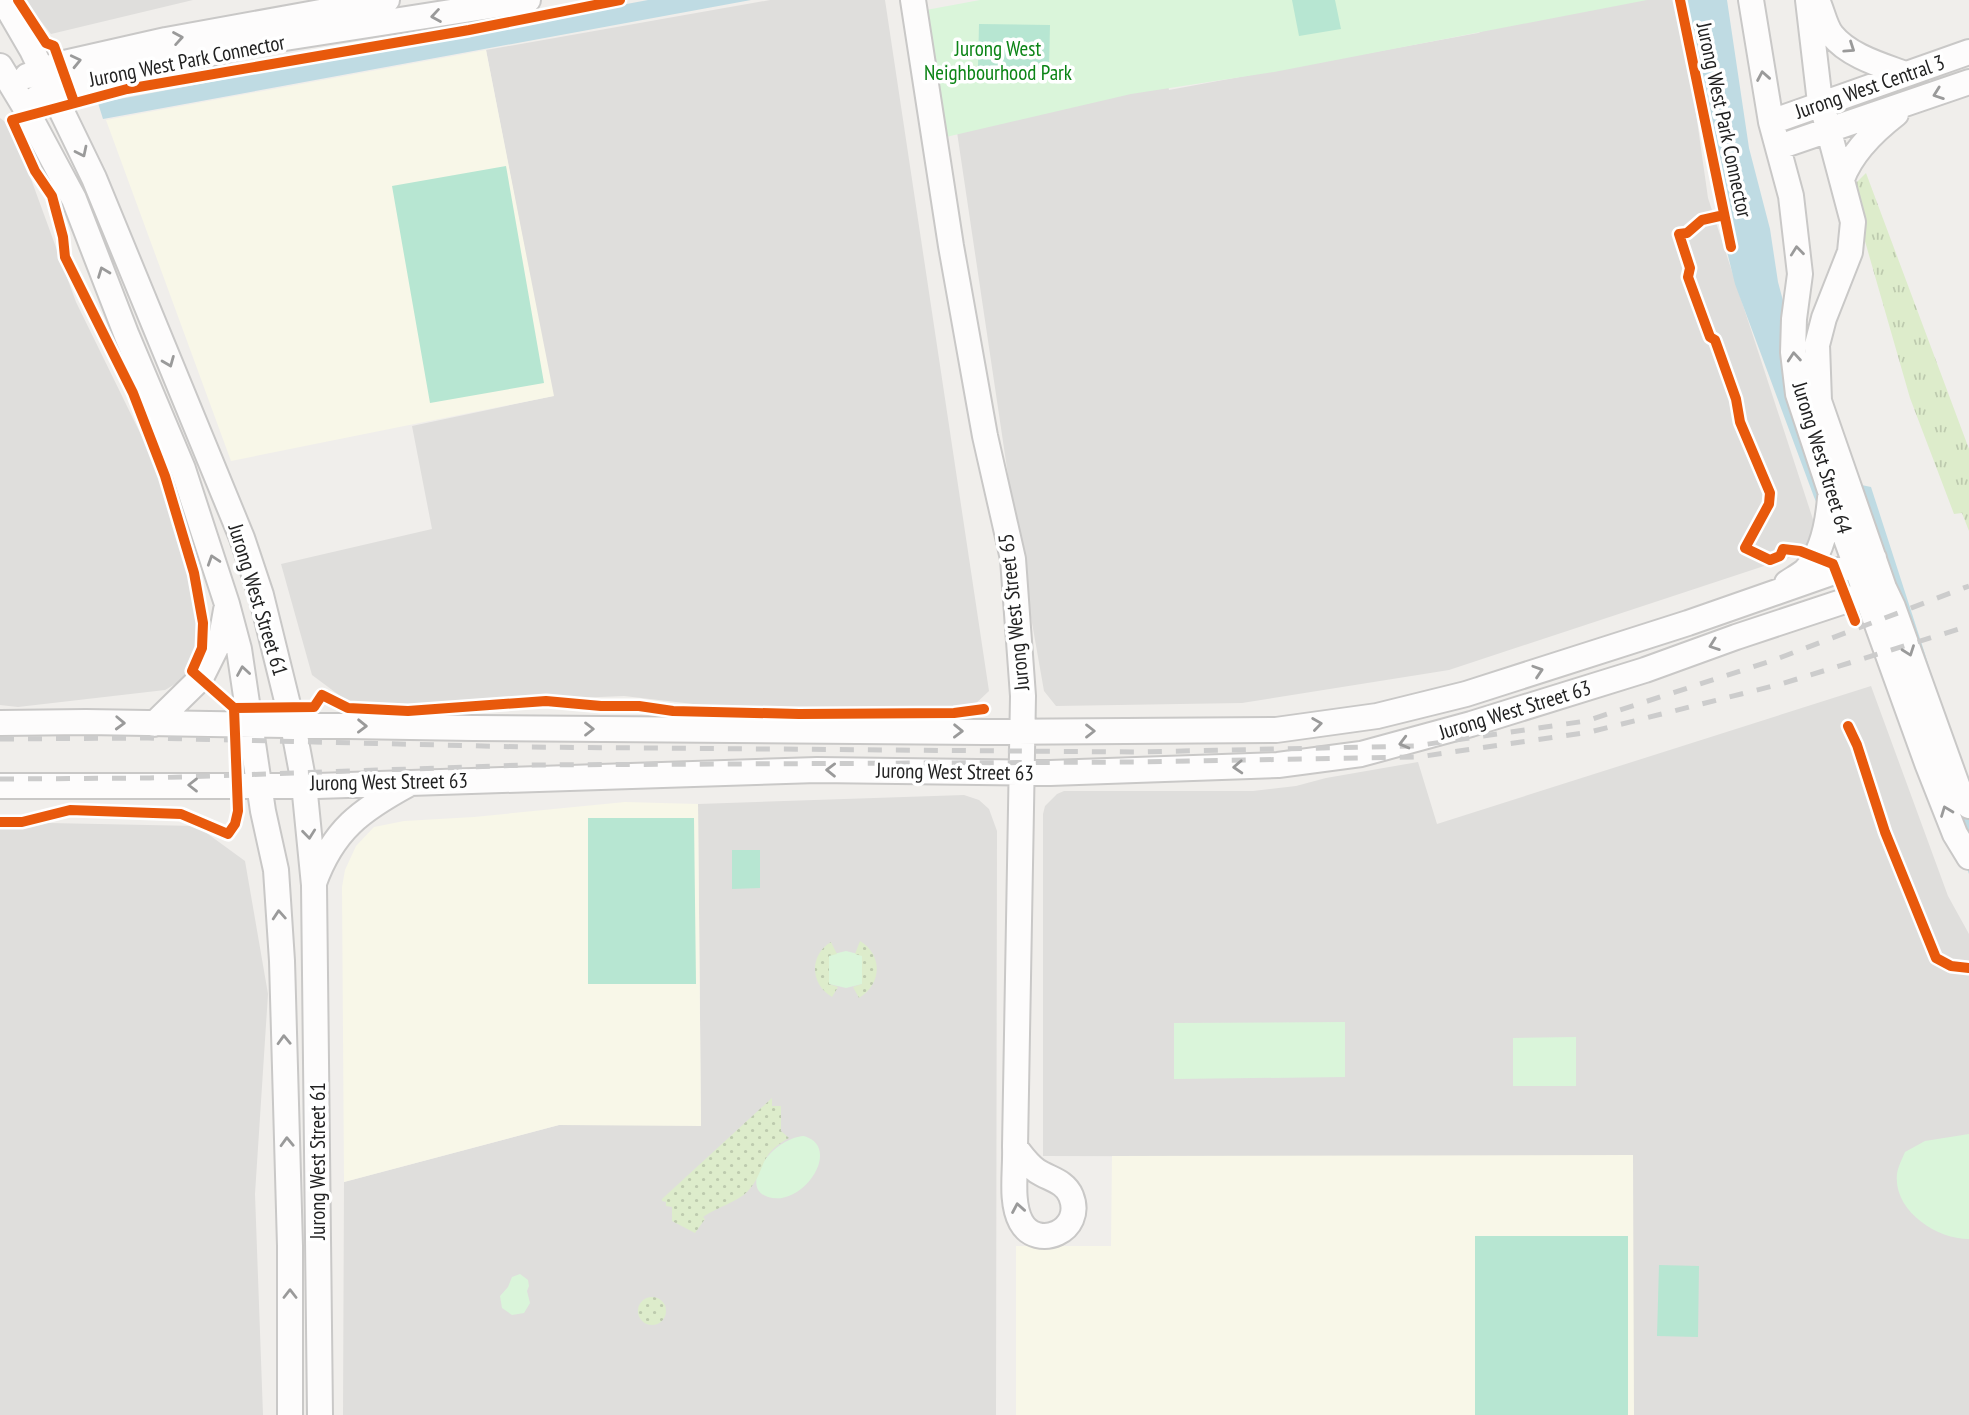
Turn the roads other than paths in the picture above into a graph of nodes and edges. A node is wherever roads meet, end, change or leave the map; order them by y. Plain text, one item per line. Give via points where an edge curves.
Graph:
1 (3, 0) edge
2 (387, 0) edge
3 (528, 0) edge
4 (913, 0) edge
5 (1751, 0) edge
6 (1808, 0) edge
7 (1817, 0) edge
8 (1969, 52) edge
9 (1905, 74) junction
10 (47, 80) junction
11 (1969, 82) edge
12 (11, 84) edge
13 (1822, 103) junction
14 (1907, 105) junction
15 (1771, 122) junction
16 (1829, 131) junction
17 (1779, 147) junction
18 (1842, 179) junction
19 (1831, 494) junction
20 (1866, 561) junction
21 (1875, 590) junction
22 (1766, 597) junction
23 (227, 604) junction
24 (0, 723) edge
25 (154, 724) junction
26 (251, 725) junction
27 (293, 725) junction
28 (1022, 730) junction
29 (1022, 773) junction
30 (413, 782) junction
31 (304, 784) junction
32 (261, 785) junction
33 (0, 786) edge
34 (1969, 806) edge
35 (1969, 858) edge
36 (314, 885) junction
37 (1015, 1147) dead end
38 (290, 1415) edge
39 (320, 1415) edge

1 - 10 street, Jurong West Street 61
10 -> 2 street via 166,40
3 -> 10 street
4 - 28 street, Jurong West Street 65 via 956,274 1013,559
15 -> 5 street, Jurong West Street 64
6 - 13 street, Jurong West Street 64
7 -> 9 street via 1831,35 1877,64
8 - 9 street, Jurong West Central 3
9 - 13 street, Jurong West Central 3
10 - 12 street
10 -> 27 street, Jurong West Street 61 via 94,178 242,538
11 -> 14 street, Jurong West Central 3
23 -> 12 street, Jurong West Street 61 via 183,469 74,199
13 - 15 street, Jurong West Central 3
13 - 16 street, Jurong West Street 64
14 - 16 street, Jurong West Central 3
14 - 18 street via 1865,142 1847,164
15 - 17 street, Jurong West Street 64
16 - 17 street, Jurong West Central 3
16 - 18 street, Jurong West Street 64
19 -> 17 street, Jurong West Street 64 via 1798,394 1793,352 1800,274 1791,196
18 - 20 street, Jurong West Street 64 via 1853,222 1850,252 1817,345 1819,401
19 - 20 street, Jurong West Street 64
19 - 22 street via 1828,524 1815,557 1806,570
20 - 21 street, Jurong West Street 64
20 - 22 street, Jurong West Street 63
21 -> 29 street, Jurong West Street 63 via 1645,670 1361,754 1278,765
21 -> 34 street, Jurong West Street 64 via 1893,607
35 -> 21 street, Jurong West Street 64 via 1946,810
28 -> 22 street, Jurong West Street 63 via 1276,730 1377,716 1466,694
23 - 25 street via 221,638 201,678
26 -> 23 street, Jurong West Street 61
24 -> 25 street, Jurong West Street 63
25 - 26 street, Jurong West Street 63
26 - 27 street, Jurong West Street 63
26 - 32 street, Jurong West Street 61
27 -> 28 street, Jurong West Street 63
27 - 31 street, Jurong West Street 61
28 - 29 street, Jurong West Street 65
29 -> 30 street, Jurong West Street 63 via 817,770
29 - 37 street, Jurong West Street 65
30 - 31 street, Jurong West Street 63
30 - 36 street via 370,807 340,832
31 - 32 street, Jurong West Street 63
31 -> 36 street, Jurong West Street 61
32 -> 33 street, Jurong West Street 63
38 -> 32 street, Jurong West Street 61 via 282,961 276,870
36 - 39 street, Jurong West Street 61

